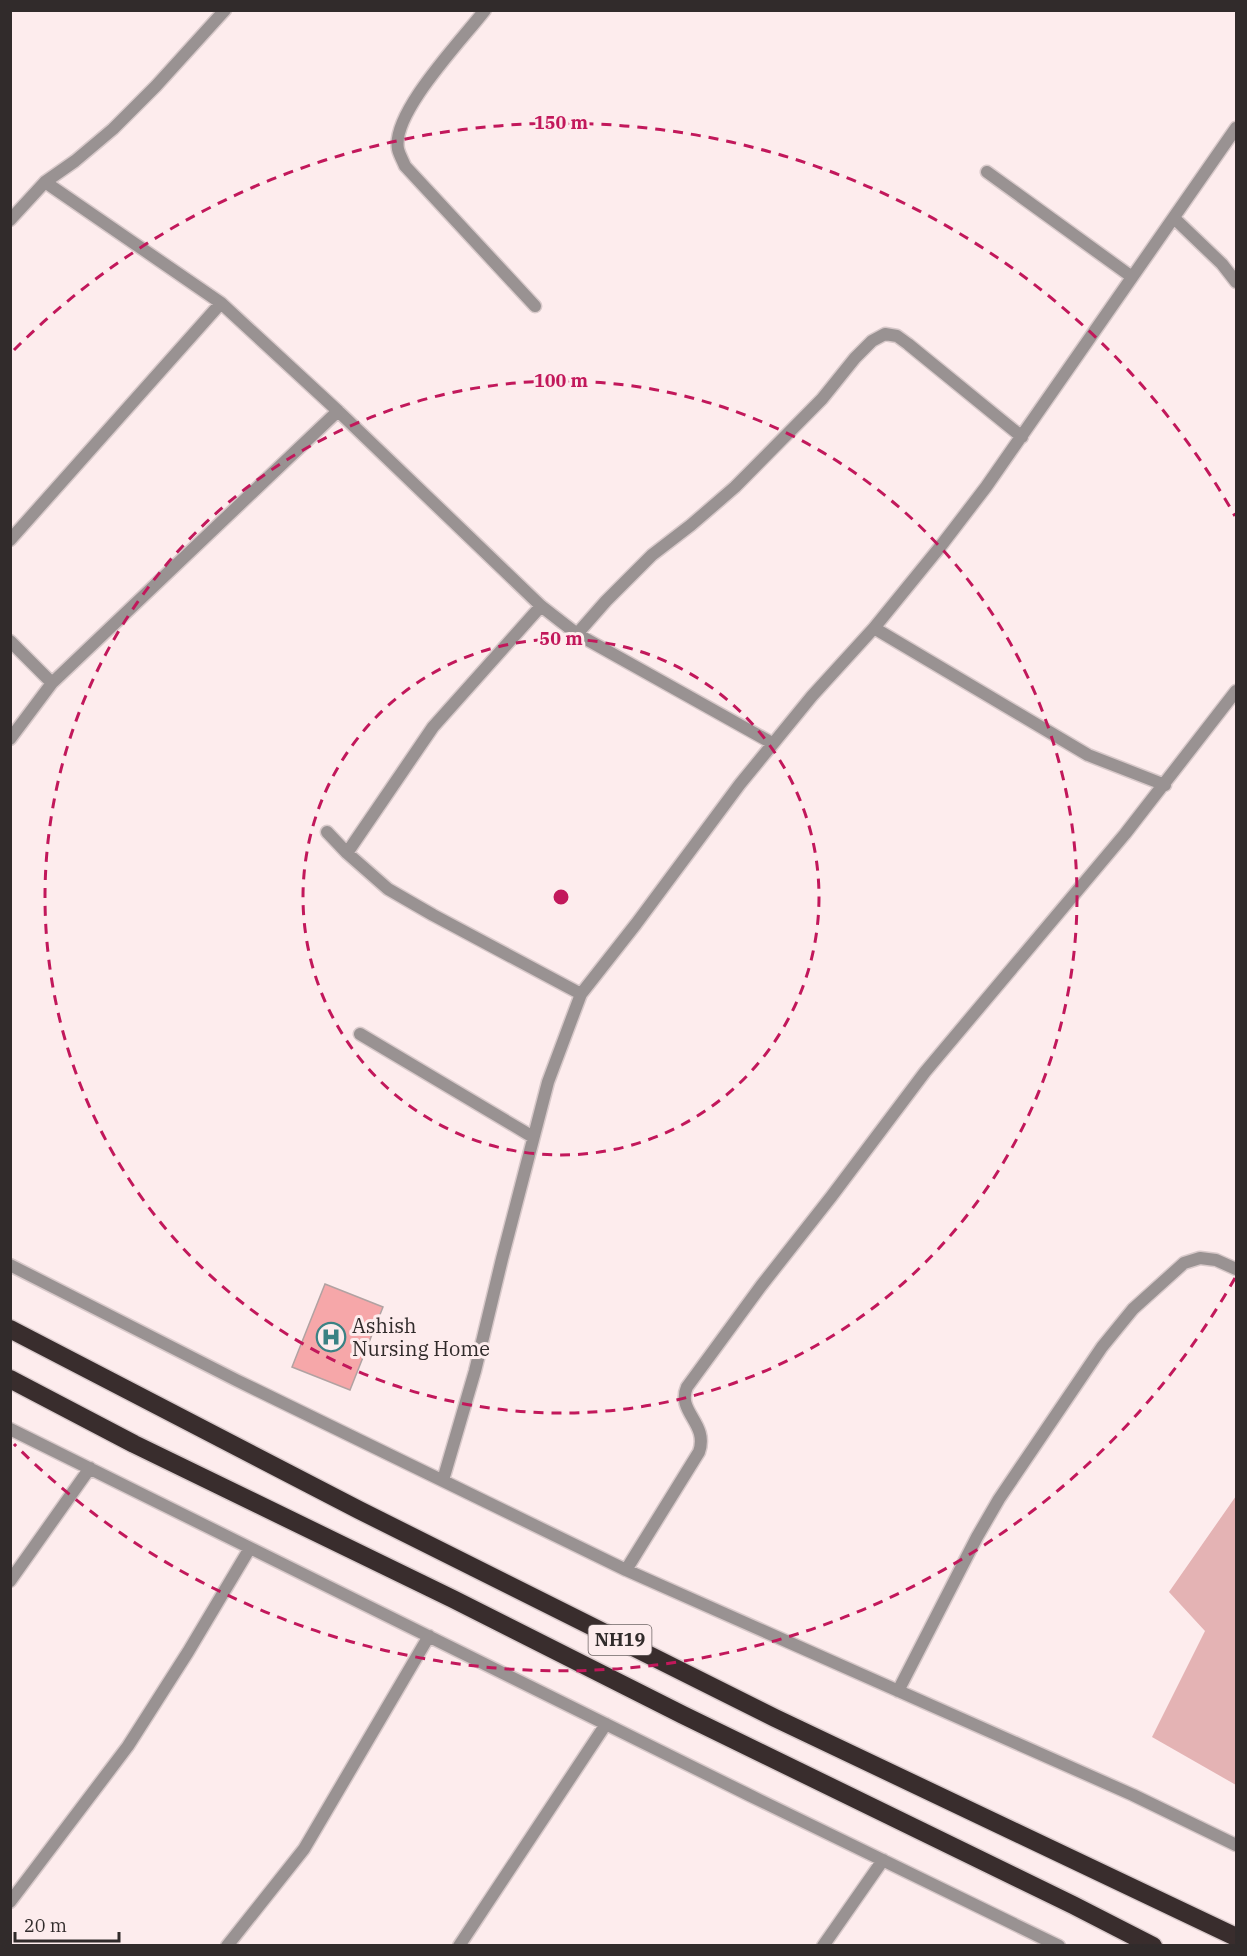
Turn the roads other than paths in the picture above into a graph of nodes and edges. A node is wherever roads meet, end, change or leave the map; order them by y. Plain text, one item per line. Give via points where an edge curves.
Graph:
1 (225, 10) edge
2 (485, 10) edge
3 (1236, 128) edge
4 (987, 172) dead end
5 (45, 182) junction
6 (1174, 218) junction
7 (10, 220) edge
8 (1132, 277) junction
9 (1236, 282) edge
10 (221, 303) junction
11 (535, 306) dead end
12 (338, 411) junction
13 (1022, 437) junction
14 (10, 540) edge
15 (541, 606) junction
16 (874, 628) junction
17 (577, 634) junction
18 (10, 640) edge
19 (52, 683) junction
20 (1236, 691) edge
21 (10, 739) edge
22 (772, 743) junction
23 (1165, 785) junction
24 (327, 832) dead end
25 (347, 853) junction
26 (581, 994) junction
27 (360, 1034) dead end
28 (533, 1137) junction
29 (10, 1265) edge
30 (1236, 1269) edge
31 (10, 1329) edge
32 (10, 1379) edge
33 (10, 1429) edge
34 (90, 1468) junction
35 (444, 1480) junction
36 (250, 1548) junction
37 (626, 1570) junction
38 (10, 1581) edge
39 (429, 1636) junction
40 (898, 1691) junction
41 (606, 1724) junction
42 (1236, 1845) edge
43 (883, 1860) junction
44 (10, 1902) edge
45 (1236, 1937) edge
46 (227, 1946) edge
47 (459, 1946) edge
48 (823, 1946) edge
49 (1059, 1946) edge
50 (1154, 1946) edge

1 - 5 street via 113,129
2 - 11 street via 406,113 398,149 405,166
3 - 6 street
4 - 8 street
5 - 7 street
5 - 10 street
6 - 8 street
6 - 9 street
8 - 13 street
10 - 12 street
10 - 14 street
12 - 15 street
12 - 19 street
13 - 16 street
13 - 17 street via 908,344 885,334 872,340 822,399 735,487 652,555
15 - 17 street
15 - 25 street via 433,727
16 - 22 street
16 - 23 street via 1089,755
17 - 22 street
18 - 19 street
19 - 21 street
20 - 23 street
22 - 26 street
23 - 37 street via 926,1072 687,1387 685,1404 700,1430 702,1444
24 - 25 street
25 - 26 street via 388,889
26 - 28 street via 548,1082
27 - 28 street
28 - 35 street
29 - 35 street
30 - 40 street via 1200,1258 1184,1263 1133,1309 1102,1347 999,1499
31 - 45 highway, NH19 via 359,1510 776,1718
32 - 50 highway, NH19 via 144,1449
33 - 34 street
34 - 36 street
34 - 38 street
35 - 37 street
36 - 39 street
36 - 44 street via 128,1746
37 - 40 street
39 - 41 street
39 - 46 street via 304,1849
40 - 42 street
41 - 43 street
41 - 47 street
43 - 48 street
43 - 49 street

